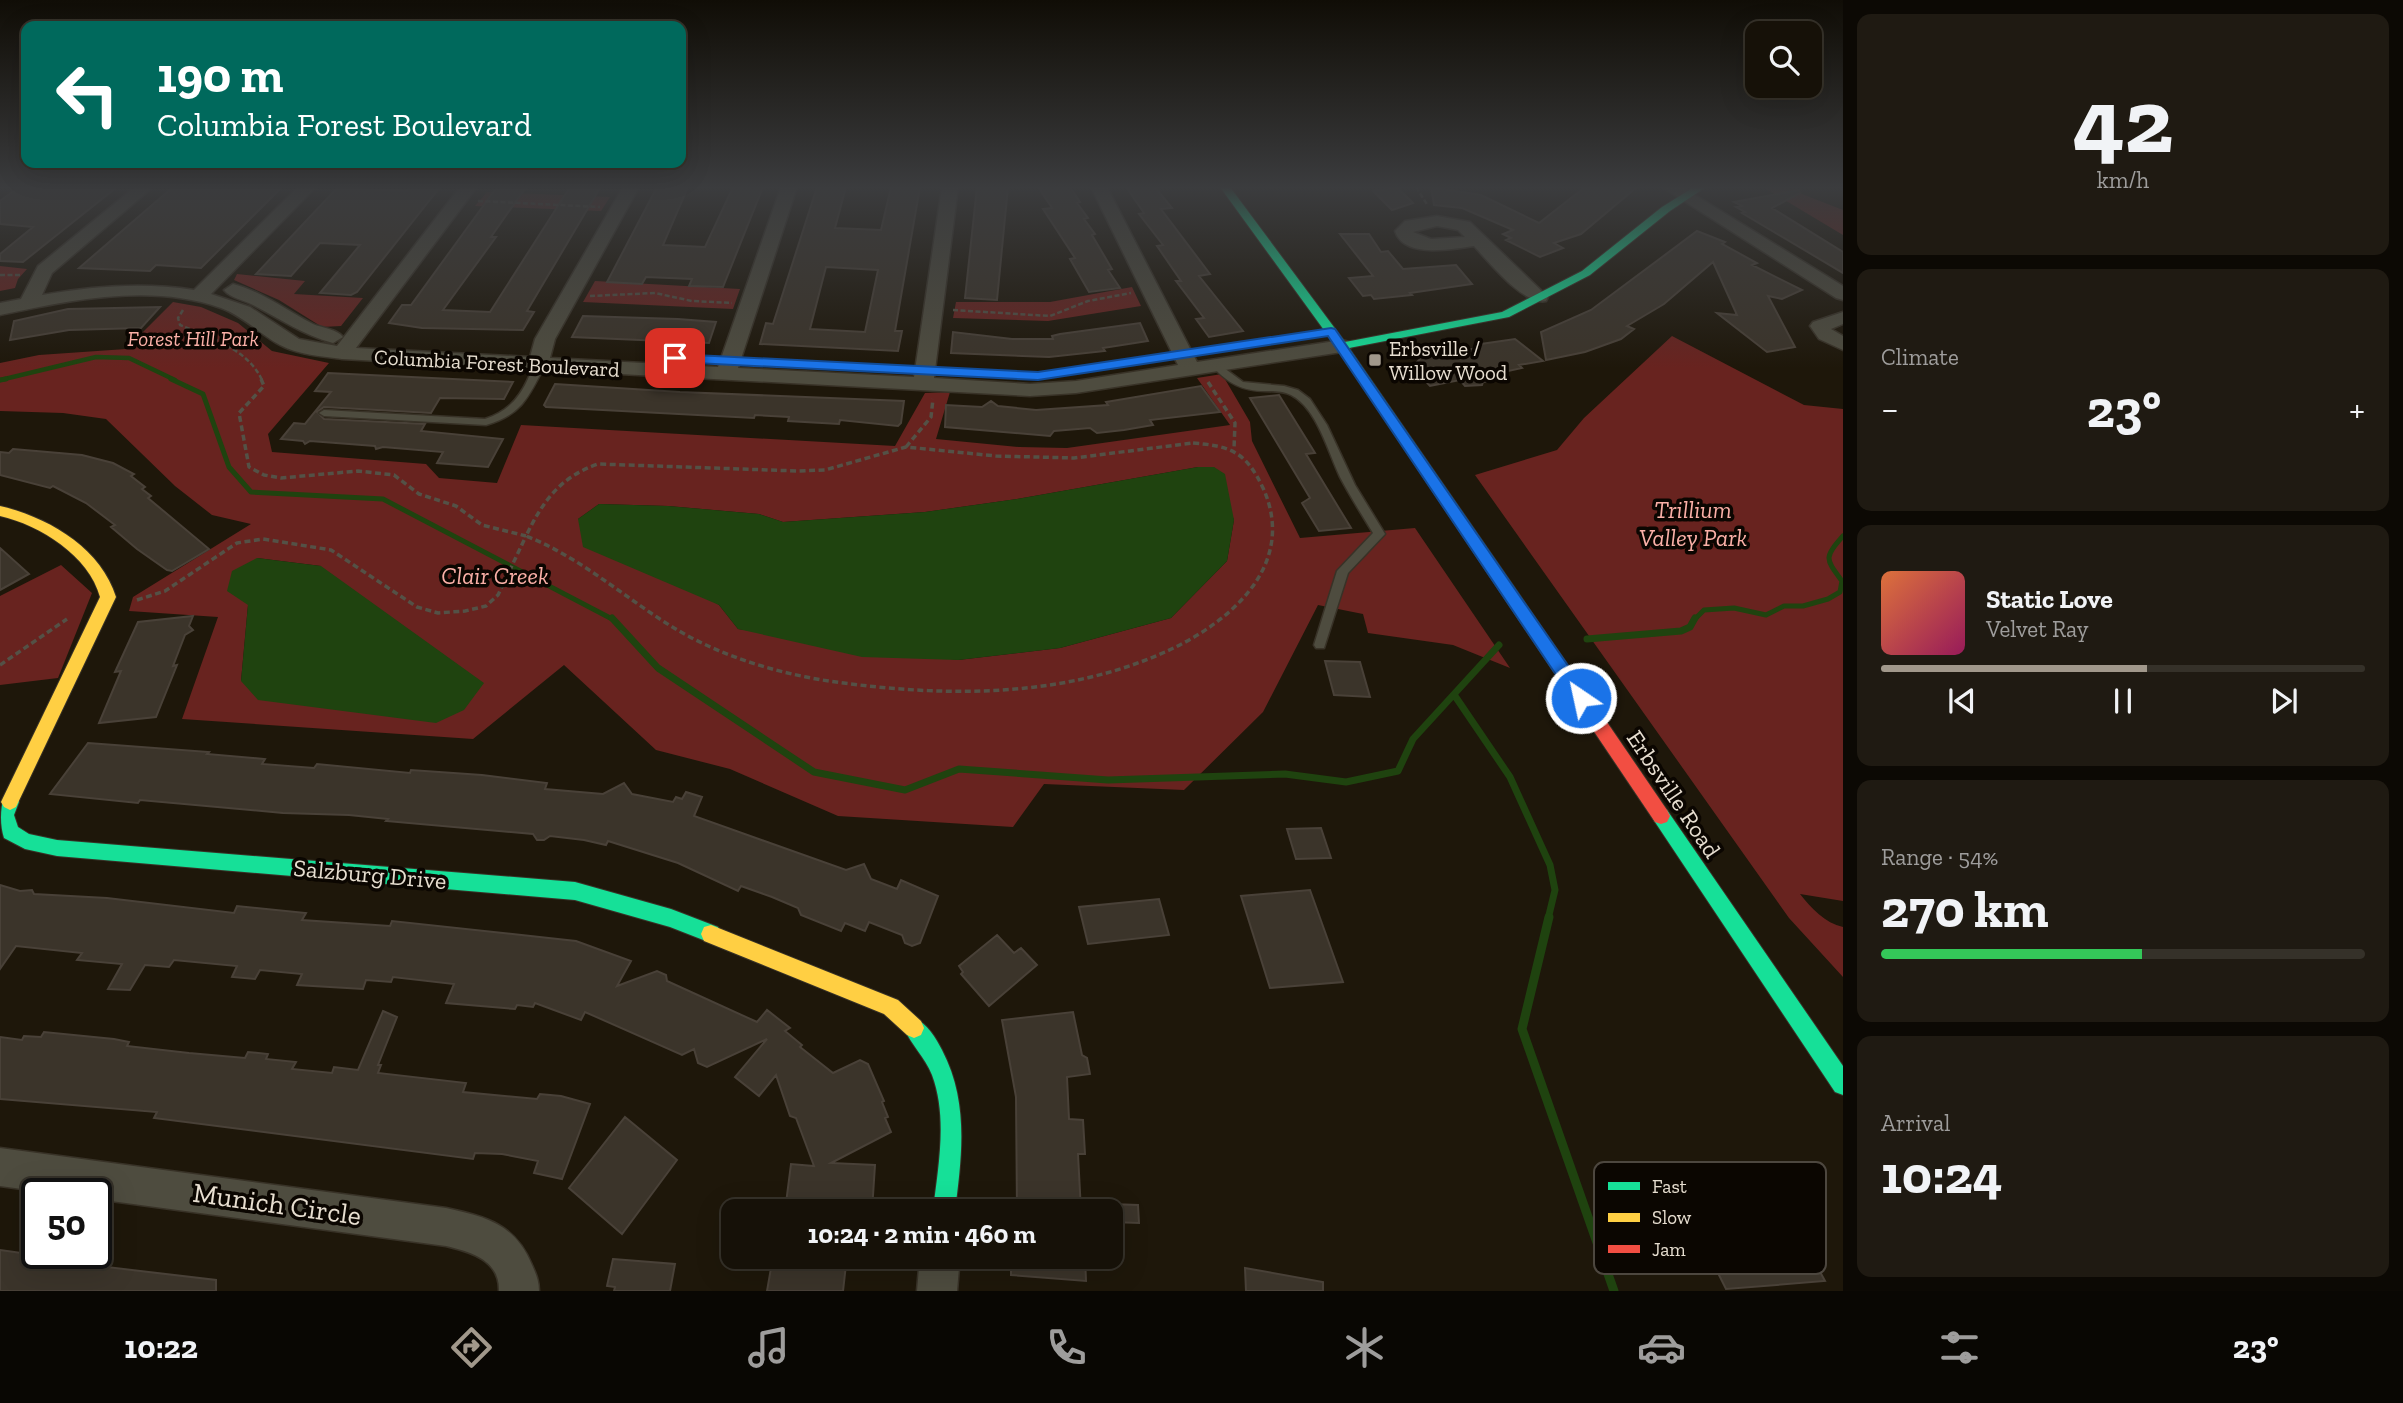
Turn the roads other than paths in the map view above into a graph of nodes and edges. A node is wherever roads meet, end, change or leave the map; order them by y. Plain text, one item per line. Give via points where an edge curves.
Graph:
1 (72, 247) edge
2 (247, 247) edge
3 (424, 247) edge
4 (597, 247) edge
5 (768, 247) edge
6 (941, 247) edge
7 (1129, 247) edge
8 (1269, 247) edge
9 (1482, 247) edge
10 (1616, 247) edge
11 (1767, 247) edge
12 (204, 290) junction
13 (1843, 294) edge
14 (32, 298) junction
15 (0, 300) edge
16 (1531, 300) junction
17 (0, 309) edge
18 (1843, 318) edge
19 (1336, 339) junction
20 (1843, 344) edge
21 (348, 347) junction
22 (540, 358) junction
23 (1197, 364) junction
24 (727, 368) junction
25 (924, 377) junction
26 (324, 413) dead end
27 (0, 511) edge
28 (1320, 645) dead end
29 (1833, 1039) dead end
30 (1813, 1041) junction
31 (1843, 1084) edge
32 (0, 1167) edge
33 (945, 1199) edge
34 (939, 1269) edge
35 (519, 1291) edge
36 (937, 1291) edge

1 - 14 street via 44,270
2 - 12 street
3 - 21 street
4 - 22 street
5 - 24 street
6 - 25 street
7 - 23 street
8 - 19 street, Erbsville Road
9 - 16 street
10 - 16 street via 1568,284
11 - 13 street
12 - 14 street, Columbia Forest Boulevard
12 - 21 street, Columbia Forest Boulevard via 288,341
14 - 15 street, Columbia Forest Boulevard
14 - 17 street, Columbia Forest Boulevard
16 - 19 street via 1488,302
18 - 20 street via 1820,326
19 - 23 street, Columbia Forest Boulevard
19 - 23 street, Columbia Forest Boulevard
19 - 30 street, Erbsville Road
21 - 22 street, Columbia Forest Boulevard
22 - 24 street, Columbia Forest Boulevard
22 - 26 lane via 518,406 503,418 486,422
23 - 25 street, Columbia Forest Boulevard via 1076,387 1030,390
23 - 28 lane via 1232,383 1280,387 1309,402 1379,534 1343,571
24 - 25 street, Columbia Forest Boulevard
27 - 33 street, Salzburg Drive via 17,513 50,529 97,571 107,583 108,597 15,790 5,815 10,832 25,841 57,848 575,891 671,918 891,1007 910,1021 929,1041 951,1091
29 - 30 lane
30 - 31 street, Erbsville Road
32 - 35 street, Munich Circle via 486,1236 509,1255
34 - 36 street

